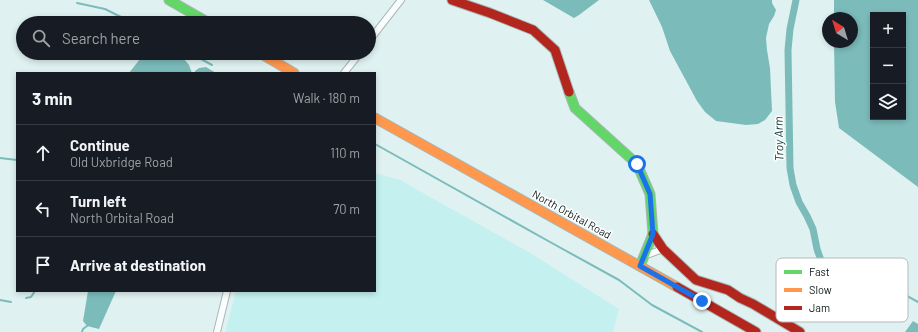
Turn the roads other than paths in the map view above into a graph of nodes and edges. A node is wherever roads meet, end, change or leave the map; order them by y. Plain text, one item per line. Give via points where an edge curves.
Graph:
1 (169, 0) edge
2 (401, 0) edge
3 (452, 0) edge
4 (197, 16) edge
5 (376, 32) edge
6 (272, 60) edge
7 (354, 60) edge
8 (292, 72) edge
9 (345, 72) edge
10 (376, 119) edge
11 (653, 234) junction
12 (663, 249) junction
13 (644, 256) junction
14 (640, 266) junction
15 (227, 292) edge
16 (776, 318) edge
17 (783, 322) edge
18 (217, 332) edge
19 (756, 332) edge
20 (800, 332) edge

1 - 4 street
2 - 5 street
3 - 11 street via 534,30 555,50 575,108 637,164 650,194
6 - 8 street
7 - 9 street
10 - 14 street, North Orbital Road
11 - 12 street
11 - 13 street
12 - 13 street
12 - 16 street via 696,280 728,290
13 - 14 street
14 - 19 street, North Orbital Road
15 - 18 street
17 - 20 street

